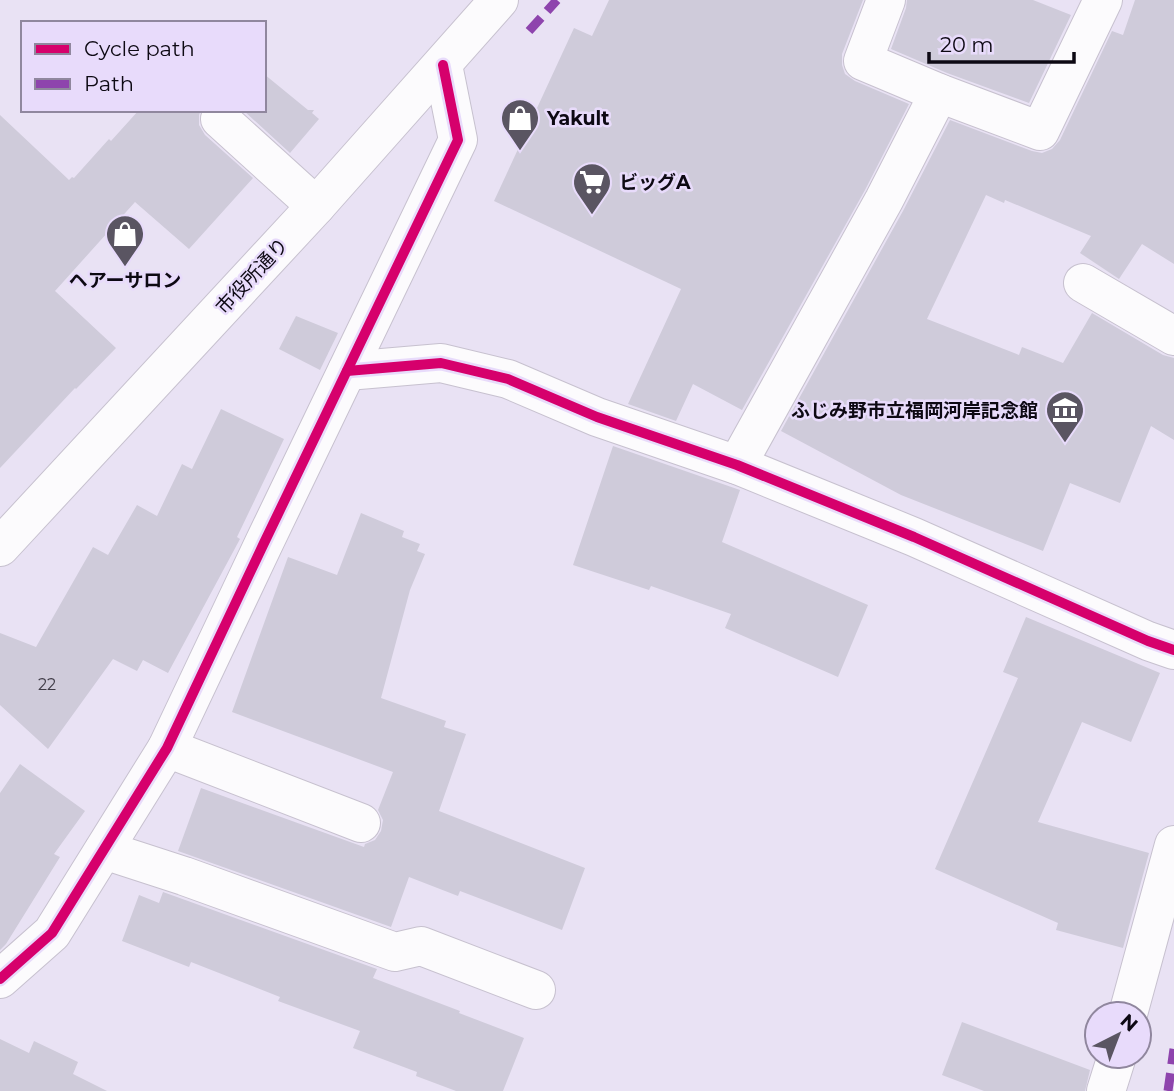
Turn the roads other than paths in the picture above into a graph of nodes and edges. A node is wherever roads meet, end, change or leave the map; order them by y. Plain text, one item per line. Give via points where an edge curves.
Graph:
1 (499, 0) edge
2 (886, 0) edge
3 (1103, 0) edge
4 (443, 65) junction
5 (939, 93) junction
6 (220, 119) dead end
7 (317, 206) junction
8 (1083, 283) dead end
9 (1174, 336) edge
10 (347, 371) junction
11 (737, 465) junction
12 (0, 547) edge
13 (1174, 650) edge
14 (167, 748) junction
15 (361, 824) dead end
16 (1174, 845) edge
17 (104, 850) junction
18 (0, 979) edge
19 (536, 990) dead end
20 (1132, 1000) edge
21 (1113, 1070) edge
22 (1106, 1091) edge

1 - 4 street, 市役所通り
2 - 5 street via 863,61
3 - 5 street via 1040,131
4 - 7 street, 市役所通り
4 - 10 street via 458,140
5 - 11 street
6 - 7 street
7 - 12 street, 市役所通り
8 - 9 street
10 - 11 street via 441,363 508,379 597,417
10 - 14 street
11 - 13 street
14 - 15 street
14 - 17 street
16 - 20 street
17 - 18 street via 52,933
17 - 19 street via 395,952 421,946
21 - 22 street

